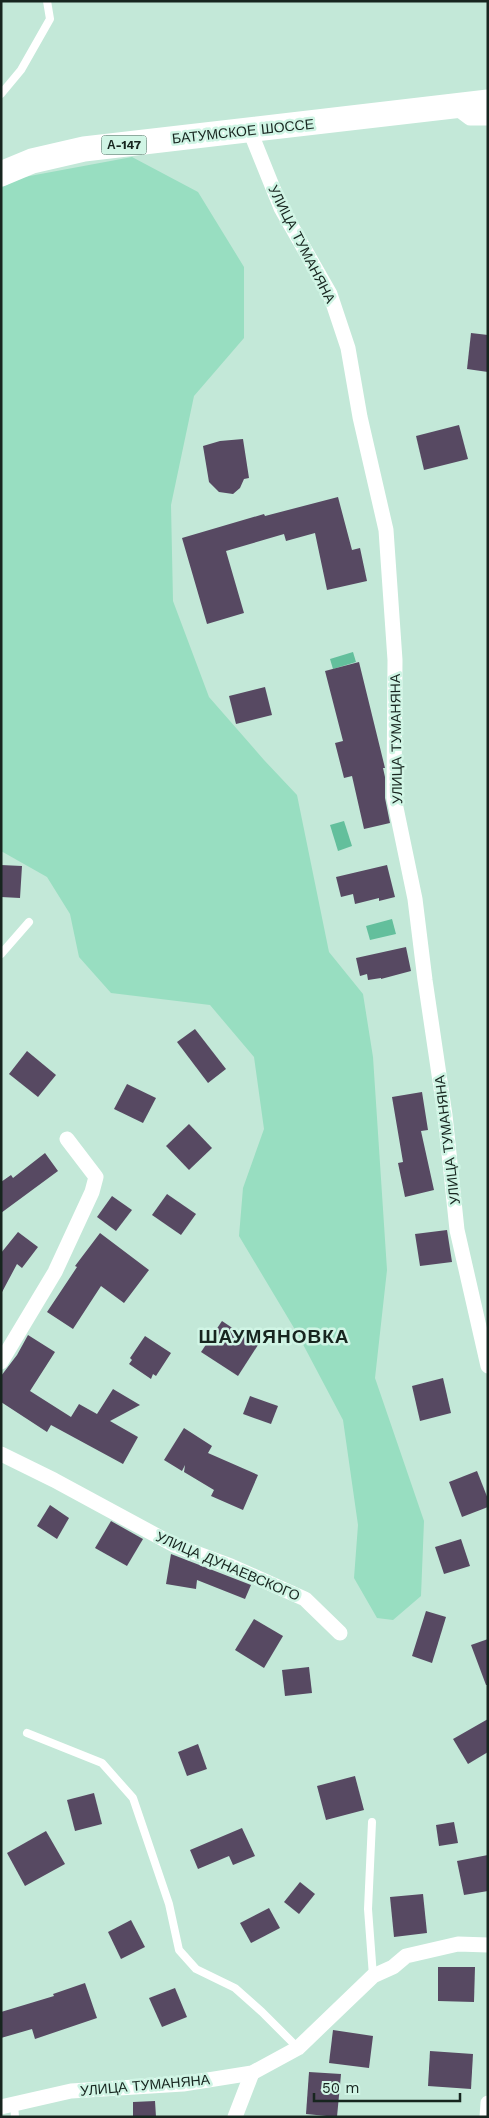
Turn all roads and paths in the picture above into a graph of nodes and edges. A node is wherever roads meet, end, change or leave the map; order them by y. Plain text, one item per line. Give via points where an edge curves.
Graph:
1 (48, 1) edge
2 (1, 94) edge
3 (488, 102) edge
4 (461, 106) junction
5 (488, 118) edge
6 (250, 131) junction
7 (1, 174) edge
8 (29, 922) dead end
9 (1, 954) edge
10 (67, 1139) dead end
11 (1, 1362) edge
12 (488, 1366) edge
13 (1, 1454) edge
14 (340, 1633) dead end
15 (27, 1733) dead end
16 (372, 1822) dead end
17 (488, 1945) edge
18 (373, 1976) junction
19 (298, 2048) junction
20 (252, 2072) junction
21 (488, 2103) edge
22 (10, 2109) edge
23 (236, 2117) edge
24 (487, 2117) edge

1 - 2 lane via 50,19 21,70
3 - 4 highway, БАТУМСКОЕ ШОССЕ / А-147
4 - 5 street via 462,112 470,118
4 - 6 highway, БАТУМСКОЕ ШОССЕ / А-147
6 - 7 highway, БАТУМСКОЕ ШОССЕ / А-147 via 84,149 32,161
6 - 12 street, УЛИЦА ТУМАНЯНА via 281,208 330,294 348,348 386,530 395,660 394,798 415,899 445,1115 457,1230
8 - 9 lane
10 - 11 street via 96,1177 92,1192 55,1272
13 - 14 street, УЛИЦА ДУНАЕВСКОГО via 174,1546 231,1566 305,1599
15 - 19 lane via 102,1763 133,1798 169,1904 180,1950 196,1969 235,1988
16 - 18 lane via 368,1909
17 - 18 street, УЛИЦА ТУМАНЯНА via 458,1944 411,1955
18 - 19 street, УЛИЦА ТУМАНЯНА
19 - 20 street, УЛИЦА ТУМАНЯНА
20 - 22 street, УЛИЦА ТУМАНЯНА via 183,2084 71,2091
20 - 23 street
21 - 24 street

